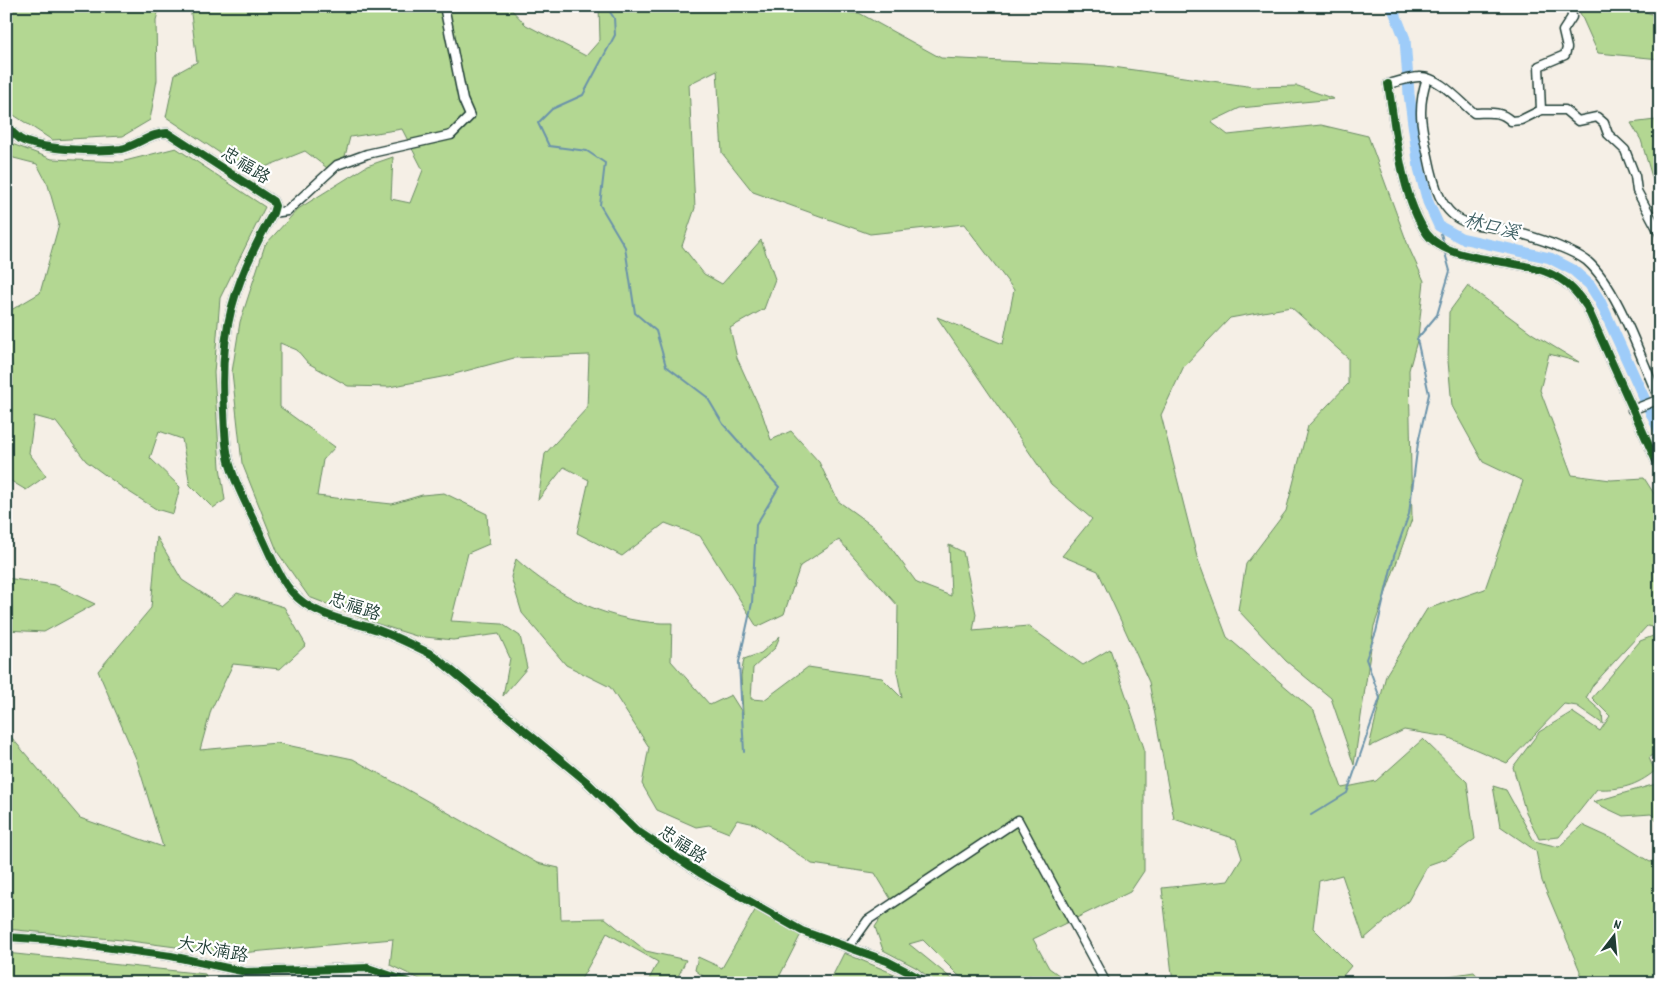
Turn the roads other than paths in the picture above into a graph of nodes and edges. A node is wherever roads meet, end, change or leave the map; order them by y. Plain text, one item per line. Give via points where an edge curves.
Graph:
1 (444, 6) edge
2 (1571, 6) edge
3 (1427, 78) junction
4 (1541, 110) junction
5 (6, 125) edge
6 (273, 213) junction
7 (1660, 234) edge
8 (1658, 400) edge
9 (1636, 409) junction
10 (1660, 470) edge
11 (6, 937) edge
12 (848, 948) junction
13 (412, 983) edge
14 (929, 983) edge
15 (1106, 983) edge

1 - 6 street via 463,100 470,116 451,135 368,154 337,165 287,211
2 - 4 street via 1572,17 1563,31 1567,48 1565,55 1539,66
3 - 4 street via 1438,83 1474,113 1502,114 1516,122
3 - 8 street via 1420,103 1420,118 1433,178 1442,202 1452,215 1467,223 1535,238 1570,251 1591,264 1613,294
3 - 9 street via 1390,84 1409,193 1428,235 1438,245 1452,251 1539,269 1568,284 1587,307
4 - 7 street via 1565,110 1578,121 1597,117 1604,123 1608,134 1625,150 1637,191
5 - 6 street, 忠福路 via 21,140 78,150 121,149 156,134 168,133 266,194 275,206
6 - 12 street, 忠福路 via 230,308 223,347 223,397 232,471 288,587 304,603 338,620 377,630 433,656 587,782 636,830 700,873 802,931
8 - 9 street
9 - 10 street
11 - 13 street, 大水湳路 via 171,956 246,972 368,968
12 - 14 street, 忠福路 via 887,961
12 - 15 street via 868,920 1018,820

